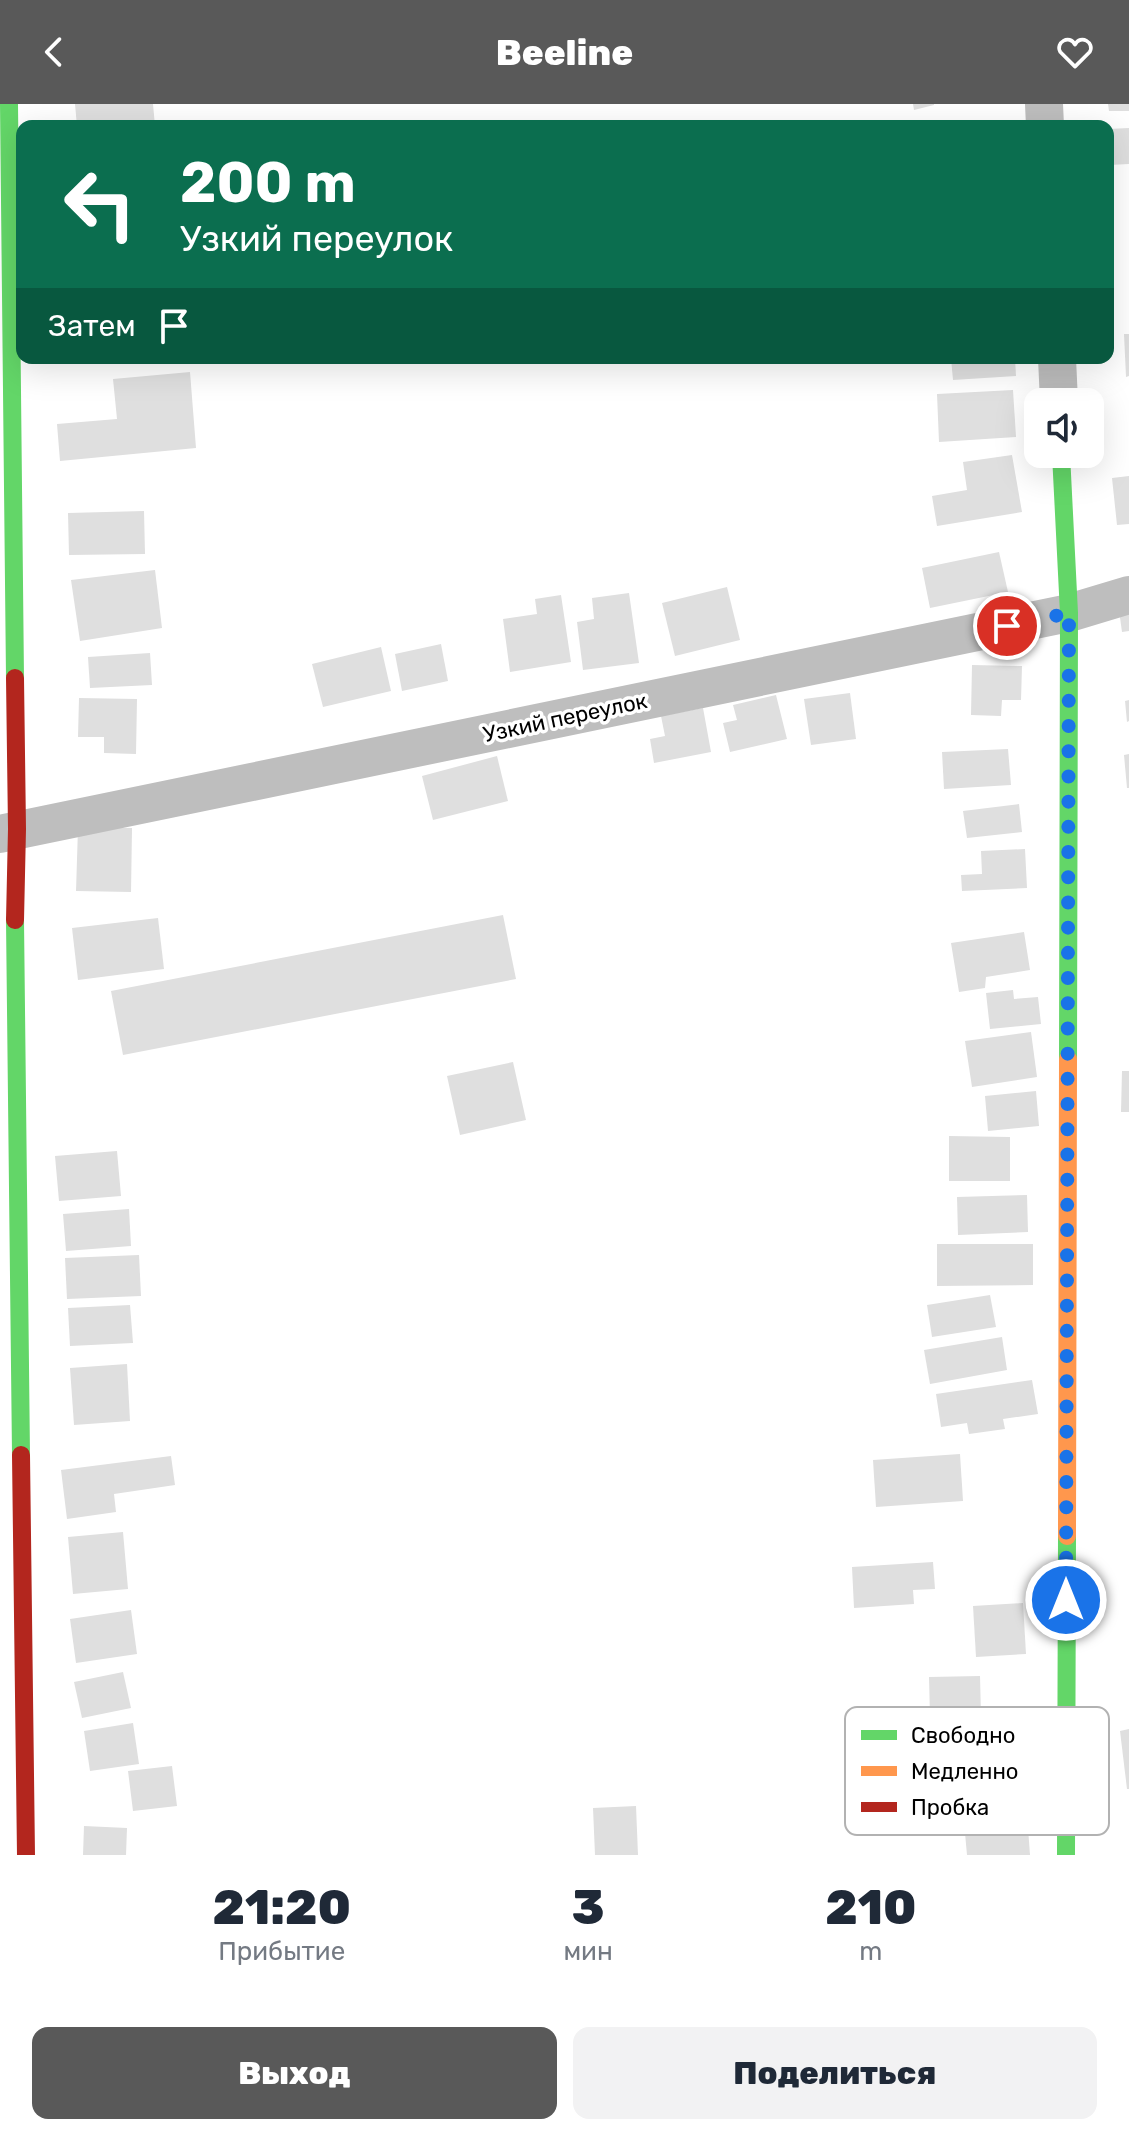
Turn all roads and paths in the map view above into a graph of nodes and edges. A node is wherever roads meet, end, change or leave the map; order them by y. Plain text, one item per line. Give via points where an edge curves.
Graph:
1 (9, 104) edge
2 (1057, 364) edge
3 (1058, 388) edge
4 (1062, 468) edge
5 (1129, 595) edge
6 (1069, 613) junction
7 (8, 832) edge
8 (1066, 1707) edge
9 (1066, 1835) edge
10 (26, 1855) edge
11 (1066, 1855) edge

1 - 7 street
2 - 3 street
4 - 6 street
5 - 6 street, Узкий переулок
6 - 7 street, Узкий переулок
6 - 8 street
7 - 10 street via 15,909
9 - 11 street

